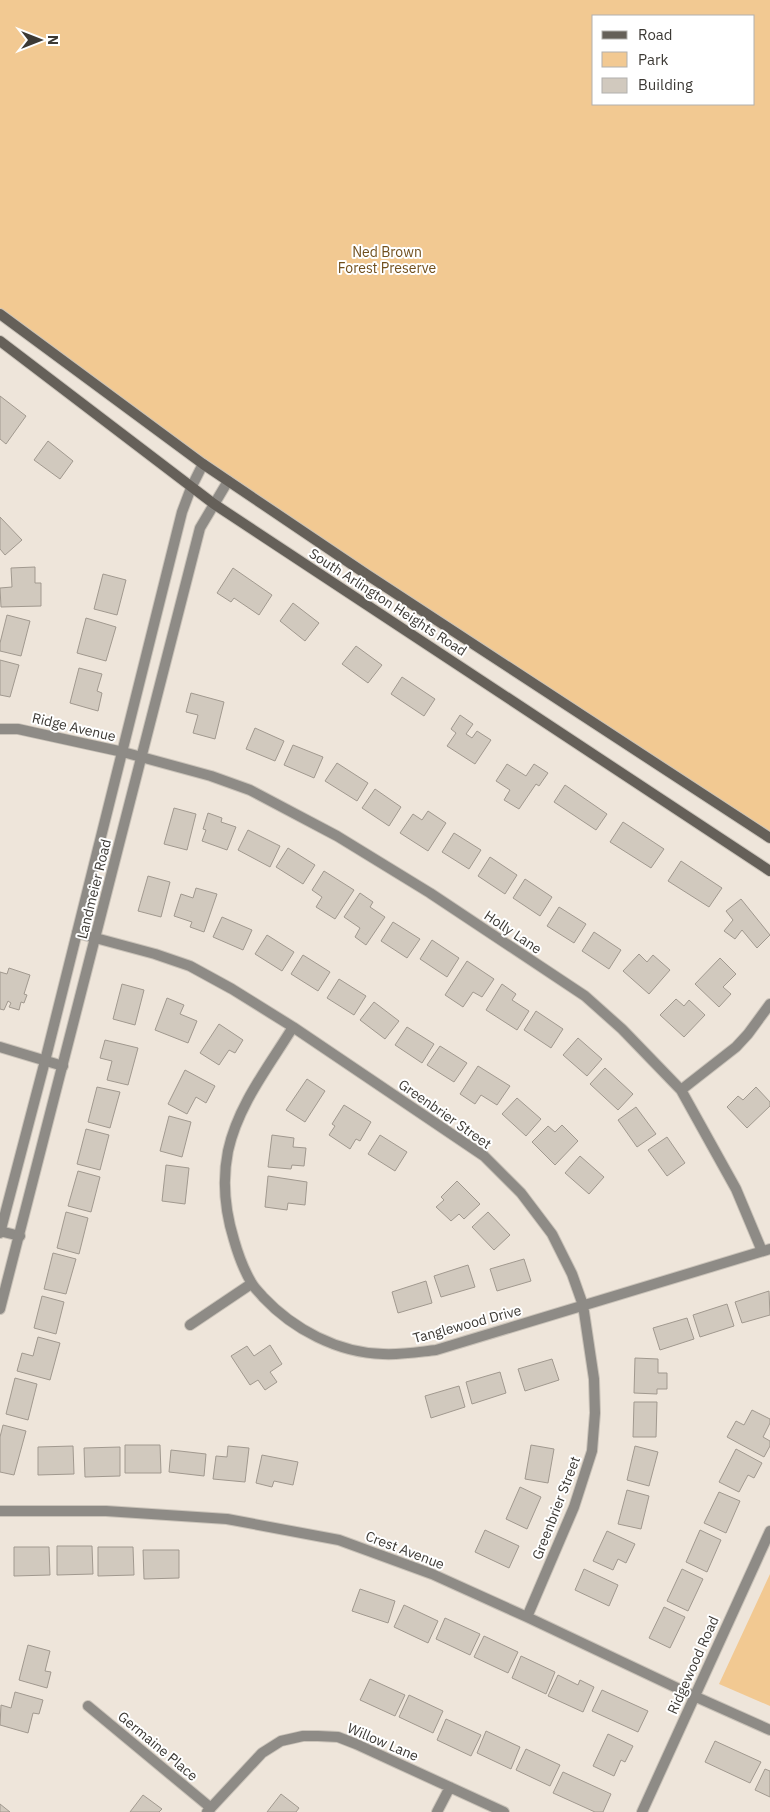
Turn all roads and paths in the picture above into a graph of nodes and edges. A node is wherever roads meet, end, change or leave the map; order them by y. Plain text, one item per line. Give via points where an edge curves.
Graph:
1 (0, 314) edge
2 (0, 342) edge
3 (203, 464) junction
4 (228, 481) junction
5 (191, 488) junction
6 (214, 504) junction
7 (0, 729) edge
8 (123, 752) junction
9 (142, 757) junction
10 (770, 838) edge
11 (770, 871) edge
12 (77, 933) junction
13 (96, 938) junction
14 (770, 1004) edge
15 (293, 1027) junction
16 (0, 1047) edge
17 (45, 1061) junction
18 (64, 1066) junction
19 (682, 1090) junction
20 (0, 1232) edge
21 (20, 1236) junction
22 (766, 1250) edge
23 (252, 1284) junction
24 (583, 1305) junction
25 (0, 1309) edge
26 (190, 1325) dead end
27 (0, 1511) edge
28 (770, 1531) edge
29 (527, 1616) junction
30 (694, 1696) junction
31 (88, 1706) dead end
32 (770, 1730) edge
33 (450, 1787) junction
34 (209, 1810) edge
35 (437, 1812) edge
36 (504, 1812) edge
37 (642, 1812) edge

1 - 3 main road, South Arlington Heights Road
2 - 5 main road, South Arlington Heights Road
3 - 4 main road, South Arlington Heights Road
3 - 5 street, Landmeier Road
4 - 6 street, Landmeier Road
4 - 10 main road, South Arlington Heights Road
5 - 6 main road, South Arlington Heights Road
5 - 8 street, Landmeier Road via 182,512
6 - 9 street, Landmeier Road via 200,528
6 - 11 main road, South Arlington Heights Road
7 - 8 street, Ridge Avenue via 18,729
8 - 9 street, Ridge Avenue
8 - 12 street, Landmeier Road
9 - 13 street, Landmeier Road
9 - 19 street, Holly Lane via 250,790 337,836 584,996
12 - 13 street, Greenbrier Street
12 - 17 street, Landmeier Road
13 - 15 street, Greenbrier Street via 190,966
13 - 18 street, Landmeier Road
14 - 19 street via 736,1047
15 - 23 street, Tanglewood Drive via 245,1105 228,1152 224,1180 228,1216 237,1250
15 - 24 street, Greenbrier Street via 484,1156 521,1194 552,1234
16 - 17 street
17 - 18 street
17 - 20 street, Landmeier Road
18 - 21 street, Landmeier Road
19 - 22 street, Holly Lane
20 - 21 street
21 - 25 street, Landmeier Road
22 - 24 street, Tanglewood Drive
23 - 24 street, Tanglewood Drive via 277,1312 304,1331 354,1351 381,1354 436,1350
23 - 26 street
24 - 29 street, Greenbrier Street via 594,1379 592,1450 574,1507
27 - 29 street, Crest Avenue via 106,1511 228,1519 330,1538 432,1574
28 - 30 street, Ridgewood Road
29 - 30 street, Crest Avenue
30 - 32 street, Crest Avenue
30 - 37 street, Ridgewood Road
31 - 34 street, Germaine Place
33 - 34 street, Willow Lane via 338,1737 303,1736 280,1741 262,1753
33 - 35 street
33 - 36 street, Willow Lane

